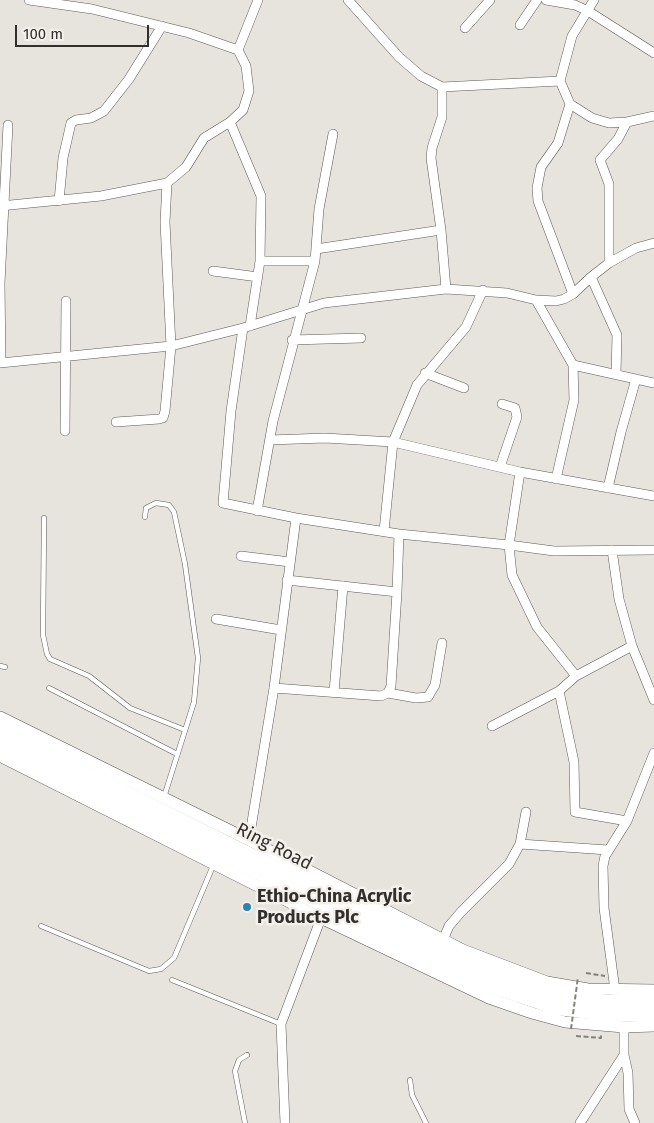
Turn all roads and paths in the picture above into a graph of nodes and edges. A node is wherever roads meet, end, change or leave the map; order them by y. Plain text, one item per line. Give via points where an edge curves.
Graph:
1 (29, 0) edge
2 (258, 0) edge
3 (348, 0) edge
4 (490, 0) edge
5 (537, 0) edge
6 (546, 0) edge
7 (594, 0) edge
8 (58, 2) edge
9 (573, 3) edge
10 (588, 11) junction
11 (520, 25) dead end
12 (162, 26) junction
13 (466, 28) dead end
14 (238, 50) junction
15 (654, 53) edge
16 (560, 81) junction
17 (442, 86) junction
18 (570, 104) junction
19 (654, 116) edge
20 (230, 122) junction
21 (627, 122) junction
22 (8, 125) dead end
23 (333, 134) dead end
24 (167, 183) junction
25 (59, 201) junction
26 (3, 206) edge
27 (441, 230) junction
28 (654, 243) edge
29 (316, 249) junction
30 (260, 260) junction
31 (314, 261) junction
32 (609, 263) junction
33 (213, 271) dead end
34 (258, 277) junction
35 (591, 277) junction
36 (446, 289) junction
37 (483, 290) junction
38 (573, 294) junction
39 (536, 300) junction
40 (66, 301) dead end
41 (302, 310) junction
42 (247, 327) junction
43 (360, 338) dead end
44 (292, 340) junction
45 (171, 346) junction
46 (66, 357) junction
47 (0, 363) edge
48 (574, 365) junction
49 (425, 373) junction
50 (616, 374) junction
51 (636, 379) junction
52 (654, 383) edge
53 (464, 388) dead end
54 (502, 404) dead end
55 (116, 422) dead end
56 (66, 431) dead end
57 (270, 440) junction
58 (393, 442) junction
59 (500, 467) junction
60 (520, 472) junction
61 (556, 479) junction
62 (608, 488) junction
63 (654, 496) edge
64 (257, 511) junction
65 (145, 517) dead end
66 (44, 518) dead end
67 (296, 518) junction
68 (384, 531) junction
69 (399, 534) junction
70 (508, 545) junction
71 (612, 550) junction
72 (654, 550) edge
73 (241, 556) dead end
74 (290, 562) junction
75 (287, 580) junction
76 (342, 586) junction
77 (397, 592) junction
78 (216, 619) dead end
79 (281, 630) junction
80 (442, 643) dead end
81 (632, 646) junction
82 (576, 676) junction
83 (49, 688) dead end
84 (274, 688) junction
85 (559, 691) junction
86 (334, 692) junction
87 (388, 693) junction
88 (654, 700) edge
89 (0, 717) edge
90 (492, 726) dead end
91 (0, 730) edge
92 (185, 730) junction
93 (0, 744) edge
94 (654, 753) edge
95 (177, 754) junction
96 (0, 756) edge
97 (164, 798) junction
98 (526, 812) dead end
99 (627, 821) junction
100 (249, 840) junction
101 (520, 844) junction
102 (608, 850) junction
103 (214, 864) junction
104 (321, 918) junction
105 (41, 926) dead end
106 (443, 940) junction
107 (586, 973) dead end
108 (585, 978) dead end
109 (172, 980) dead end
110 (612, 986) junction
111 (654, 990) edge
112 (654, 1001) edge
113 (654, 1014) edge
114 (281, 1024) junction
115 (654, 1026) edge
116 (624, 1027) junction
117 (571, 1029) dead end
118 (247, 1055) dead end
119 (624, 1055) junction
120 (410, 1080) dead end
121 (245, 1123) edge
122 (285, 1123) edge
123 (426, 1123) edge
124 (580, 1123) edge
125 (636, 1123) edge

1 - 8 street
2 - 14 street
3 - 17 street via 399,57 421,76
4 - 13 street
5 - 11 street
6 - 9 street
7 - 10 street
8 - 12 street
9 - 10 street
10 - 15 street
10 - 16 street via 572,36
12 - 14 street
12 - 25 street via 129,79 104,111 72,123 63,158
14 - 20 street via 246,66 249,91 243,110
16 - 17 street
16 - 18 street
17 - 27 street via 442,117 431,158
18 - 21 street via 600,122
18 - 38 street via 558,143 541,167 537,188 538,202
19 - 21 street
20 - 24 street via 204,138 186,167
20 - 30 street via 261,196
21 - 32 street via 618,139 600,160 609,184
22 - 26 street
23 - 29 street via 319,209
24 - 25 street
24 - 45 street via 165,222
25 - 26 street
26 - 47 street
27 - 29 street
27 - 36 street
28 - 32 street via 636,248
29 - 31 street
30 - 31 street
30 - 34 street
31 - 41 street
32 - 35 street
33 - 34 street
34 - 42 street
35 - 38 street
35 - 50 street via 617,335
36 - 37 street
36 - 41 street via 324,303
37 - 39 street
37 - 49 street via 466,327
38 - 39 street via 556,301
39 - 48 street
40 - 46 street
41 - 42 street
41 - 44 street
42 - 45 street
42 - 64 street via 231,411 222,502
43 - 44 street
44 - 57 street
45 - 46 street
45 - 55 street via 163,418
46 - 47 street
46 - 56 street
48 - 50 street
48 - 61 street via 574,400
49 - 53 street
49 - 58 street via 416,385
50 - 51 street
51 - 52 street
51 - 62 street
54 - 59 street via 517,411
57 - 58 street via 325,438
57 - 64 street
58 - 59 street
58 - 68 street
59 - 60 street
60 - 61 street
60 - 70 street
61 - 62 street
62 - 63 street
64 - 67 street
65 - 92 lane via 146,508 151,504 164,502 170,505 185,564 198,658 197,683
66 - 92 lane via 43,635 50,660 89,676 130,708
67 - 68 street
67 - 74 street
68 - 69 street
69 - 70 street
69 - 77 street
70 - 71 street via 554,551
70 - 82 street via 512,576 537,627
71 - 72 street
71 - 81 street via 619,599
73 - 74 street
74 - 75 street
75 - 76 street
75 - 79 street
76 - 77 street
76 - 86 street
77 - 87 street
78 - 79 street
79 - 84 street
80 - 87 street via 435,685 428,697
81 - 82 street
81 - 88 street
82 - 85 street
83 - 95 lane
84 - 86 street
84 - 100 street
85 - 90 street
85 - 99 street via 574,762 575,812
86 - 87 street via 381,696
89 - 97 street
91 - 112 highway, Ring Road via 472,965 543,992 571,998 610,1002
92 - 95 lane
93 - 113 highway, Ring Road via 473,980 557,1008 613,1015
94 - 99 street
95 - 97 lane
96 - 103 street
97 - 100 street
98 - 101 street
99 - 102 street
100 - 106 street
101 - 102 street
101 - 106 street via 509,864 449,926
102 - 110 street via 603,866 604,908
103 - 104 street
103 - 105 lane via 174,958 161,969 149,971
104 - 114 street
104 - 116 street via 489,998 565,1022
106 - 110 street via 547,982 588,989
107 - 110 path via 608,977
108 - 117 path, bridge via 578,978
109 - 114 lane
110 - 111 street
114 - 122 street
115 - 116 street
116 - 119 street
118 - 121 lane via 239,1060 235,1071
119 - 124 street
119 - 125 street via 629,1109
120 - 123 lane via 412,1095

